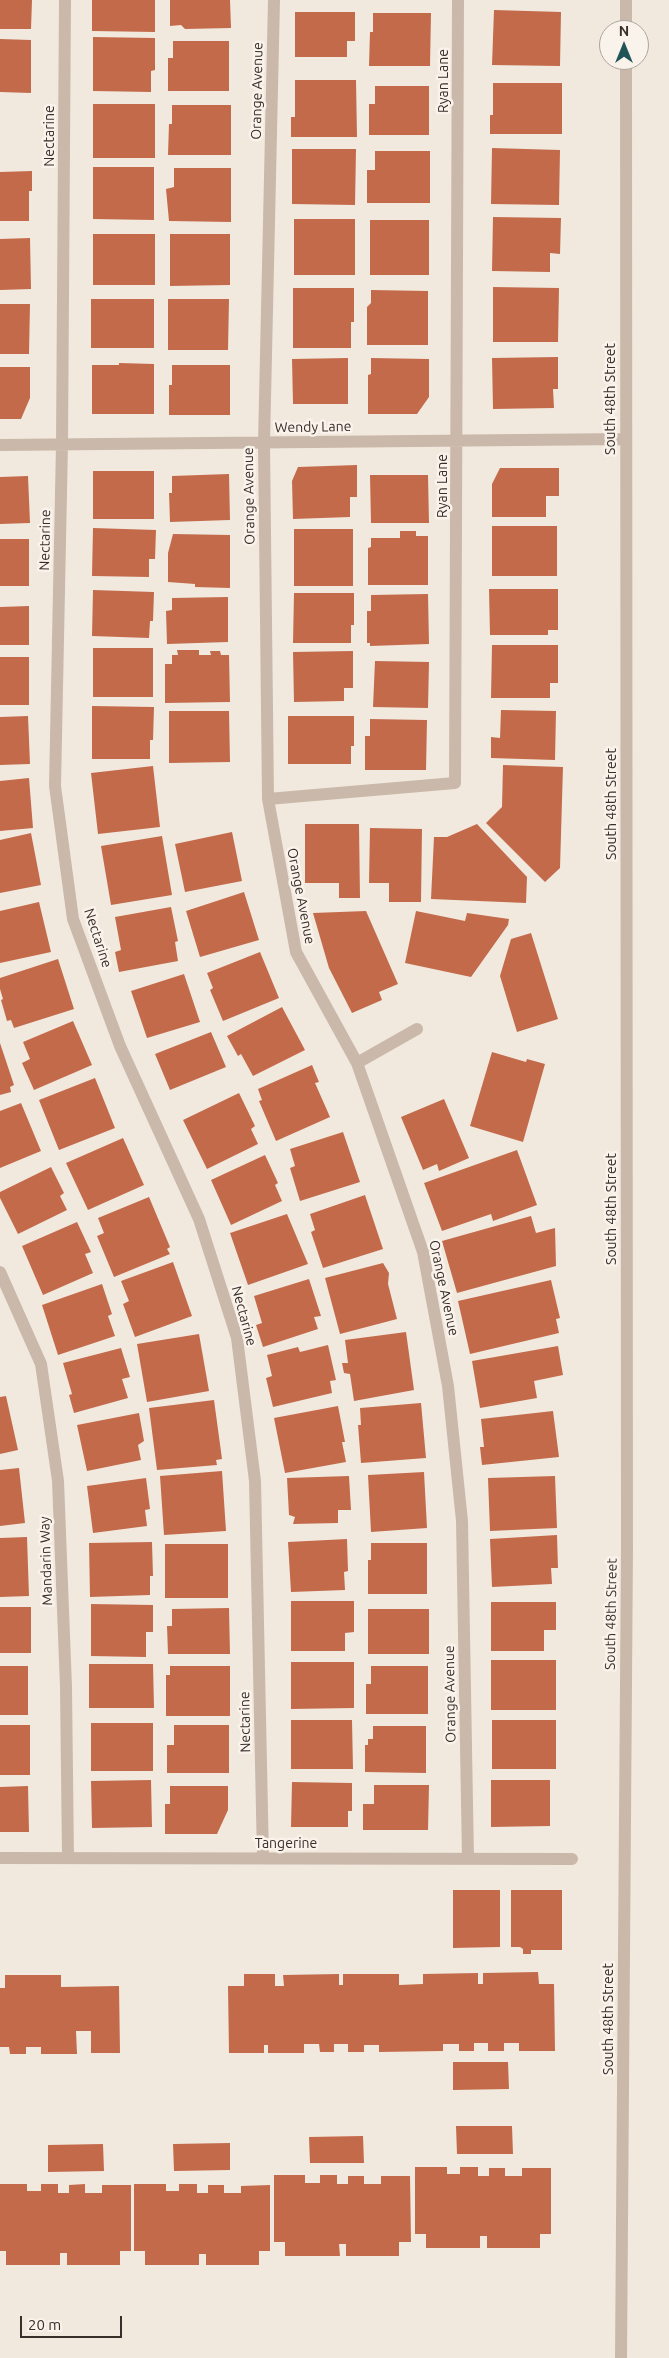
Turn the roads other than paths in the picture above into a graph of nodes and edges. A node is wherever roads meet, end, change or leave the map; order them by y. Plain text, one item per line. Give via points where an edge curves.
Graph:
1 (65, 0) edge
2 (274, 0) edge
3 (458, 0) edge
4 (626, 0) edge
5 (626, 20) edge
6 (626, 70) edge
7 (625, 439) junction
8 (457, 441) junction
9 (264, 443) junction
10 (62, 444) junction
11 (0, 445) edge
12 (268, 799) junction
13 (417, 1029) dead end
14 (357, 1063) junction
15 (0, 1272) edge
16 (0, 1858) edge
17 (68, 1858) junction
18 (263, 1858) junction
19 (572, 1859) dead end
20 (468, 1860) junction
21 (621, 2358) edge

1 - 10 street, Nectarine
2 - 9 street, Orange Avenue
3 - 8 street, Ryan Lane
4 - 5 street
6 - 7 street, South 48th Street
7 - 8 street, Wendy Lane
7 - 21 street, South 48th Street via 627,1548
8 - 9 street, Wendy Lane
8 - 12 street, Ryan Lane via 455,783
9 - 10 street, Wendy Lane
9 - 12 street, Orange Avenue
10 - 11 street, Wendy Lane
10 - 18 street, Nectarine via 55,786 73,919 120,1046 199,1219 237,1338 255,1481
12 - 14 street, Orange Avenue via 296,952
13 - 14 street
14 - 20 street, Orange Avenue via 423,1252 448,1386 462,1521
15 - 17 street, Mandarin Way via 40,1364 58,1481 66,1687
16 - 17 street, Tangerine
17 - 18 street, Tangerine
18 - 20 street, Tangerine
19 - 20 street, Tangerine

